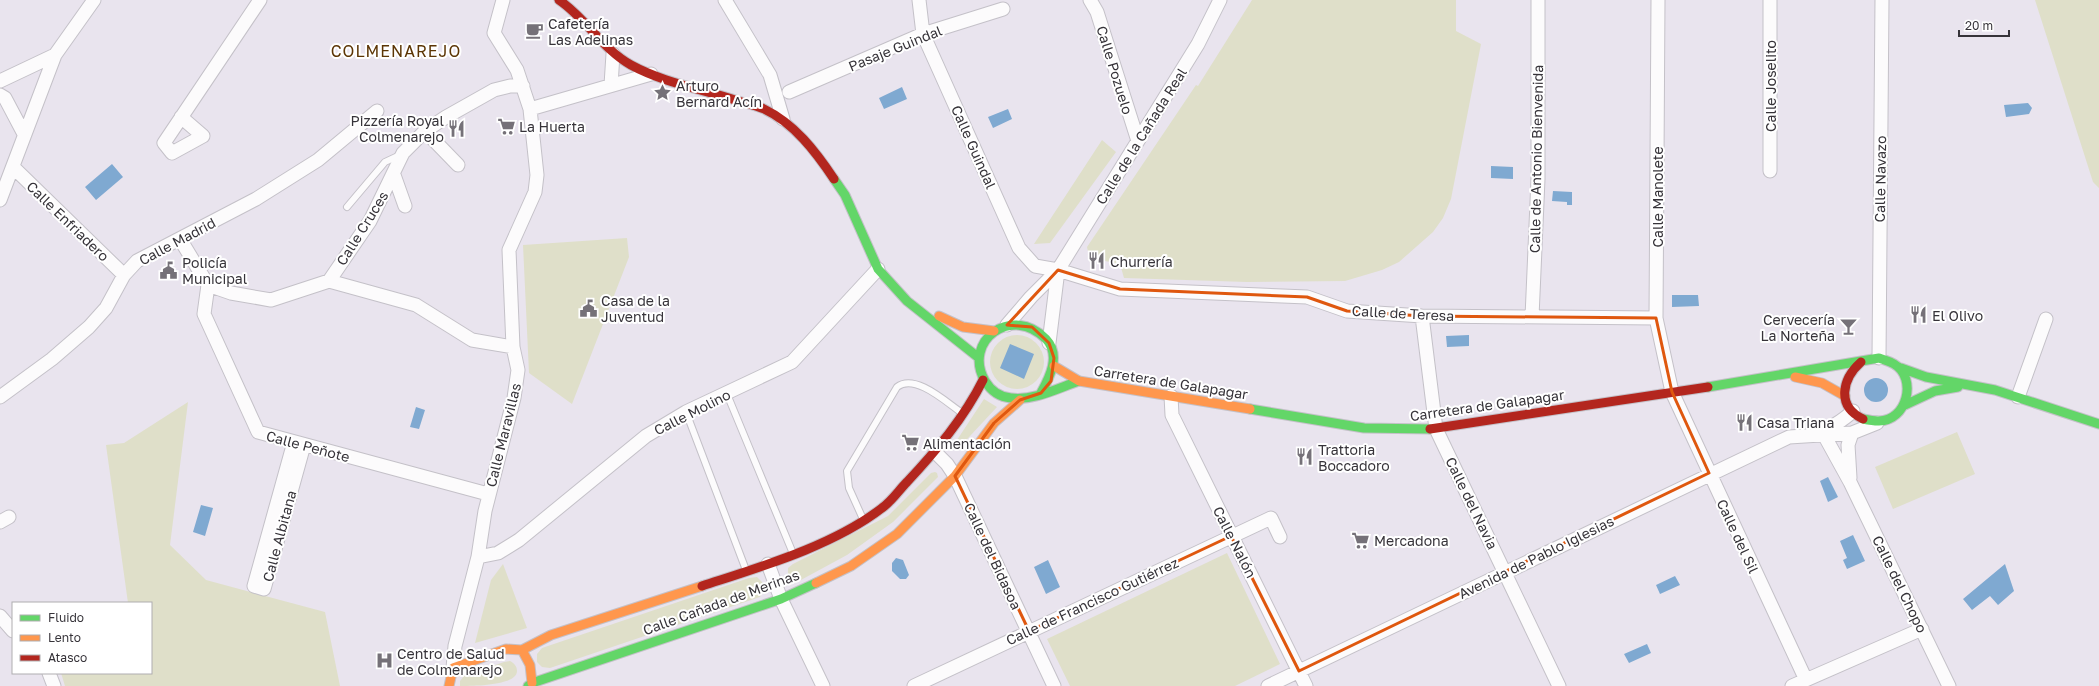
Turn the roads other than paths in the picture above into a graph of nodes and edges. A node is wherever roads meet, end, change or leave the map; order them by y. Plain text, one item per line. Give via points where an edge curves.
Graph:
1 (94, 0) edge
2 (260, 0) edge
3 (503, 0) edge
4 (559, 0) edge
5 (725, 0) edge
6 (919, 0) edge
7 (1090, 0) edge
8 (1220, 0) edge
9 (1538, 0) edge
10 (1658, 0) edge
11 (1770, 0) edge
12 (1882, 0) edge
13 (1003, 9) dead end
14 (923, 34) junction
15 (613, 54) junction
16 (55, 55) junction
17 (651, 74) junction
18 (0, 81) edge
19 (611, 84) junction
20 (523, 86) junction
21 (789, 92) dead end
22 (0, 95) edge
23 (530, 109) junction
24 (377, 111) dead end
25 (181, 117) dead end
26 (783, 119) junction
27 (425, 131) junction
28 (24, 134) junction
29 (1138, 140) junction
30 (403, 154) junction
31 (458, 165) dead end
32 (13, 167) junction
33 (1770, 171) dead end
34 (394, 175) junction
35 (0, 200) edge
36 (405, 206) dead end
37 (347, 207) dead end
38 (180, 239) junction
39 (878, 270) junction
40 (1058, 270) junction
41 (124, 275) junction
42 (329, 281) junction
43 (208, 285) junction
44 (907, 301) junction
45 (1422, 316) junction
46 (1532, 317) junction
47 (1656, 318) junction
48 (2046, 319) dead end
49 (1007, 325) junction
50 (994, 331) junction
51 (1049, 343) junction
52 (513, 347) junction
53 (979, 358) junction
54 (1879, 358) junction
55 (1861, 362) junction
56 (1054, 366) junction
57 (1901, 368) junction
58 (1781, 376) junction
59 (983, 380) junction
60 (1079, 381) junction
61 (1968, 384) junction
62 (1672, 392) junction
63 (1042, 393) junction
64 (727, 394) junction
65 (1171, 396) junction
66 (1845, 396) junction
67 (0, 397) edge
68 (2018, 397) junction
69 (1020, 400) junction
70 (1905, 405) junction
71 (686, 412) junction
72 (1853, 412) junction
73 (963, 414) junction
74 (1881, 422) junction
75 (2099, 424) edge
76 (1436, 429) junction
77 (1823, 433) junction
78 (1852, 433) junction
79 (299, 443) junction
80 (935, 452) junction
81 (1709, 473) junction
82 (955, 476) junction
83 (1850, 482) junction
84 (488, 494) junction
85 (863, 520) junction
86 (1231, 536) junction
87 (1280, 537) dead end
88 (793, 554) junction
89 (478, 557) junction
90 (768, 564) junction
91 (746, 570) junction
92 (1505, 571) junction
93 (782, 599) junction
94 (1922, 630) junction
95 (1029, 631) junction
96 (522, 650) junction
97 (1299, 671) junction
98 (451, 672) junction
99 (49, 674) edge
100 (1806, 680) junction
101 (531, 685) edge
102 (54, 686) edge
103 (448, 686) edge
104 (824, 686) edge
105 (914, 686) edge
106 (1054, 686) edge
107 (1268, 686) edge
108 (1306, 686) edge
109 (1559, 686) edge
110 (1792, 686) edge
111 (1949, 686) edge

1 - 16 street
2 - 25 street
3 - 20 street, Calle Maravillas via 494,33 517,70
4 - 15 main road via 575,11
5 - 26 street via 770,75
6 - 14 street, Calle Guindal
7 - 29 street, Calle Pozuelo via 1097,12
8 - 29 street, Calle de la Cañada Real via 1198,44
9 - 46 street, Calle de Antonio Bienvenida via 1538,179
10 - 47 street, Calle Manolete
11 - 33 street, Calle Joselito
12 - 54 street, Calle Navazo
13 - 14 street, Pasaje Guindal
14 - 21 street, Pasaje Guindal
14 - 40 street, Calle Guindal via 1019,248 1035,266
15 - 17 main road
15 - 19 street
16 - 18 street
16 - 28 street
17 - 19 street
17 - 26 main road via 764,109
19 - 23 street
20 - 23 street, Calle Maravillas
20 - 27 street, Calle Cruces via 494,90
22 - 28 street via 5,98
23 - 52 street, Calle Maravillas via 537,175 535,192 509,250
24 - 38 street, Calle Madrid via 318,160 256,199
26 - 39 main road via 808,142 845,196
27 - 30 street, Calle Cruces
27 - 31 street
28 - 32 street
29 - 40 street, Calle de la Cañada Real
30 - 34 street, Calle Cruces
30 - 37 lane via 385,162
32 - 35 street
32 - 41 street, Calle Enfriadero
34 - 36 street, Calle Cruces
34 - 42 street, Calle Cruces via 370,221
38 - 41 street, Calle Madrid via 137,261
38 - 43 street
39 - 44 main road
39 - 64 street, Calle Molino via 792,362
40 - 45 street, Calle de Teresa via 1120,289 1307,298 1347,311
40 - 49 street, Calle de la Cañada Real via 1031,296
40 - 51 street, Calle de la Cañada Real
41 - 67 street, Calle Madrid via 106,308 89,327 52,359
42 - 43 street via 271,300 231,293
42 - 52 street via 416,305 472,340
43 - 79 street, Calle Peñote via 204,314 258,432
44 - 50 main road via 963,327
44 - 53 main road
45 - 46 street, Calle de Teresa
45 - 76 street, Calle del Navia
46 - 47 street, Calle de Teresa
47 - 62 street, Calle Manolete
48 - 68 street
49 - 50 main road
49 - 51 main road via 1020,324 1032,327
50 - 53 main road via 986,338
51 - 56 main road
52 - 84 street, Calle Maravillas via 518,370 514,398
53 - 59 main road via 979,370
54 - 55 main road
54 - 57 main road via 1887,359
55 - 58 main road
55 - 66 main road via 1847,377
56 - 60 main road
56 - 63 main road via 1051,381
57 - 61 main road via 1921,375
57 - 70 main road via 1908,382 1908,398
58 - 62 main road, Carretera de Galapagar
58 - 66 main road via 1820,381
59 - 69 main road via 999,396
59 - 73 main road, Calle Cañada de Merinas
60 - 63 main road
60 - 65 main road, Carretera de Galapagar
61 - 68 main road
61 - 70 main road via 1935,391
62 - 76 main road, Carretera de Galapagar
62 - 81 street, Calle del Sil
63 - 69 main road
64 - 71 street, Calle Molino
64 - 88 lane
65 - 76 main road, Carretera de Galapagar via 1364,428
65 - 86 street, Calle Nalón via 1172,415
66 - 72 main road
68 - 75 main road
69 - 82 main road, Calle Cañada de Merinas via 994,423
70 - 74 main road via 1899,413
71 - 89 street, Calle Molino via 646,436 518,540 498,553
71 - 91 lane
72 - 74 main road via 1866,420
72 - 77 street
73 - 80 main road, Calle Cañada de Merinas
73 - 85 lane via 920,385 907,382 897,387 847,471 849,488
74 - 78 street
76 - 92 street, Calle del Navia
77 - 78 street
77 - 81 street, Avenida de Pablo Iglesias via 1789,437
77 - 83 street, Calle del Chopo
78 - 83 street, Calle del Chopo via 1848,445
79 - 79 street, Calle Albitana via 254,586 264,589
79 - 84 street, Calle Peñote
80 - 82 street, Calle del Bidasoa
80 - 85 main road, Calle Cañada de Merinas via 883,508
81 - 92 street, Avenida de Pablo Iglesias
81 - 100 street, Calle del Sil
82 - 93 main road, Calle Cañada de Merinas via 897,534 851,566
82 - 95 street, Calle del Bidasoa
83 - 94 street, Calle del Chopo
84 - 89 street, Calle Maravillas
85 - 88 main road, Calle Cañada de Merinas via 841,534
86 - 87 street, Calle de Francisco Gutiérrez via 1275,516
86 - 95 street, Calle de Francisco Gutiérrez
86 - 97 street, Calle Nalón
88 - 90 main road, Calle Cañada de Merinas
89 - 98 street, Calle Maravillas
90 - 91 main road, Calle Cañada de Merinas
90 - 93 street
91 - 96 main road, Calle Cañada de Merinas via 551,635
92 - 97 street, Avenida de Pablo Iglesias
92 - 109 street, Calle del Navia
93 - 101 main road, Calle Cañada de Merinas
93 - 104 street
94 - 100 street
94 - 111 street, Calle del Chopo
95 - 105 street, Calle de Francisco Gutiérrez
95 - 106 street, Calle del Bidasoa
96 - 98 main road via 506,649
96 - 101 main road via 530,664
97 - 107 street, Avenida de Pablo Iglesias
97 - 108 street, Calle Nalón
98 - 103 main road
99 - 102 street
100 - 110 street

